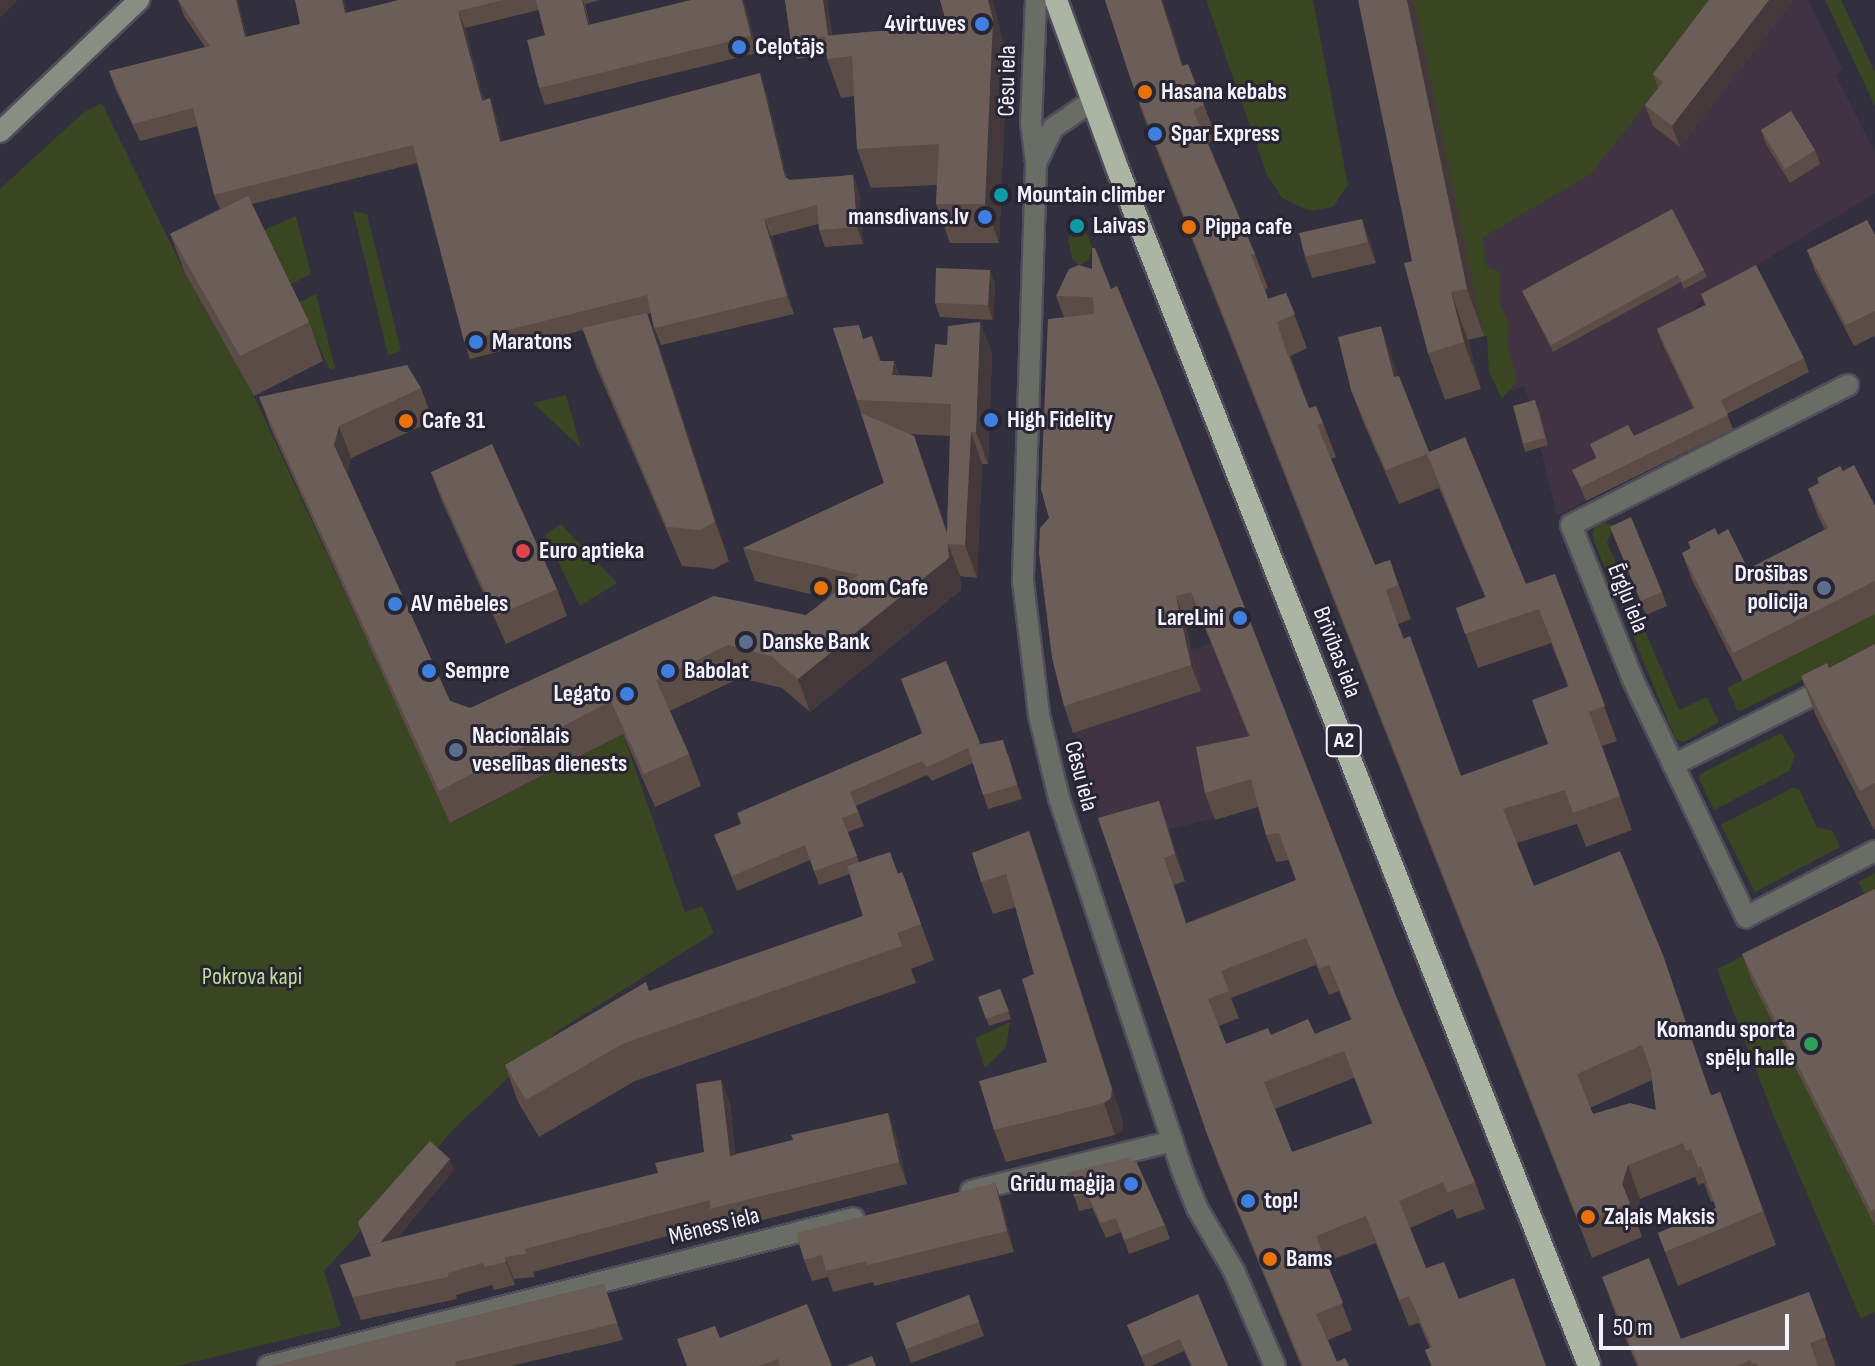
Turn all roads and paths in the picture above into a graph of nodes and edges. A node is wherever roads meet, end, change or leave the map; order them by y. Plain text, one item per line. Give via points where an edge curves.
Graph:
1 (139, 0) edge
2 (1036, 0) edge
3 (1056, 0) edge
4 (1092, 101) junction
5 (0, 132) edge
6 (1036, 163) junction
7 (1848, 385) dead end
8 (1875, 664) edge
9 (1673, 765) junction
10 (1875, 851) edge
11 (1173, 1141) junction
12 (943, 1197) edge
13 (867, 1216) edge
14 (268, 1366) edge
15 (1275, 1366) edge
16 (1589, 1366) edge

1 - 5 main road
2 - 6 street, Cēsu iela via 1031,122
3 - 4 highway, Brīvības iela / A2
4 - 6 street, Cēsu iela via 1053,128
4 - 16 highway, Brīvības iela / A2
6 - 11 street, Cēsu iela via 1023,582 1028,652 1059,798
7 - 9 street, Ērgļu iela via 1571,525
8 - 9 street
9 - 10 street via 1746,917
11 - 12 street
11 - 15 street, Cēsu iela via 1197,1208 1234,1271
13 - 14 street, Mēness iela

